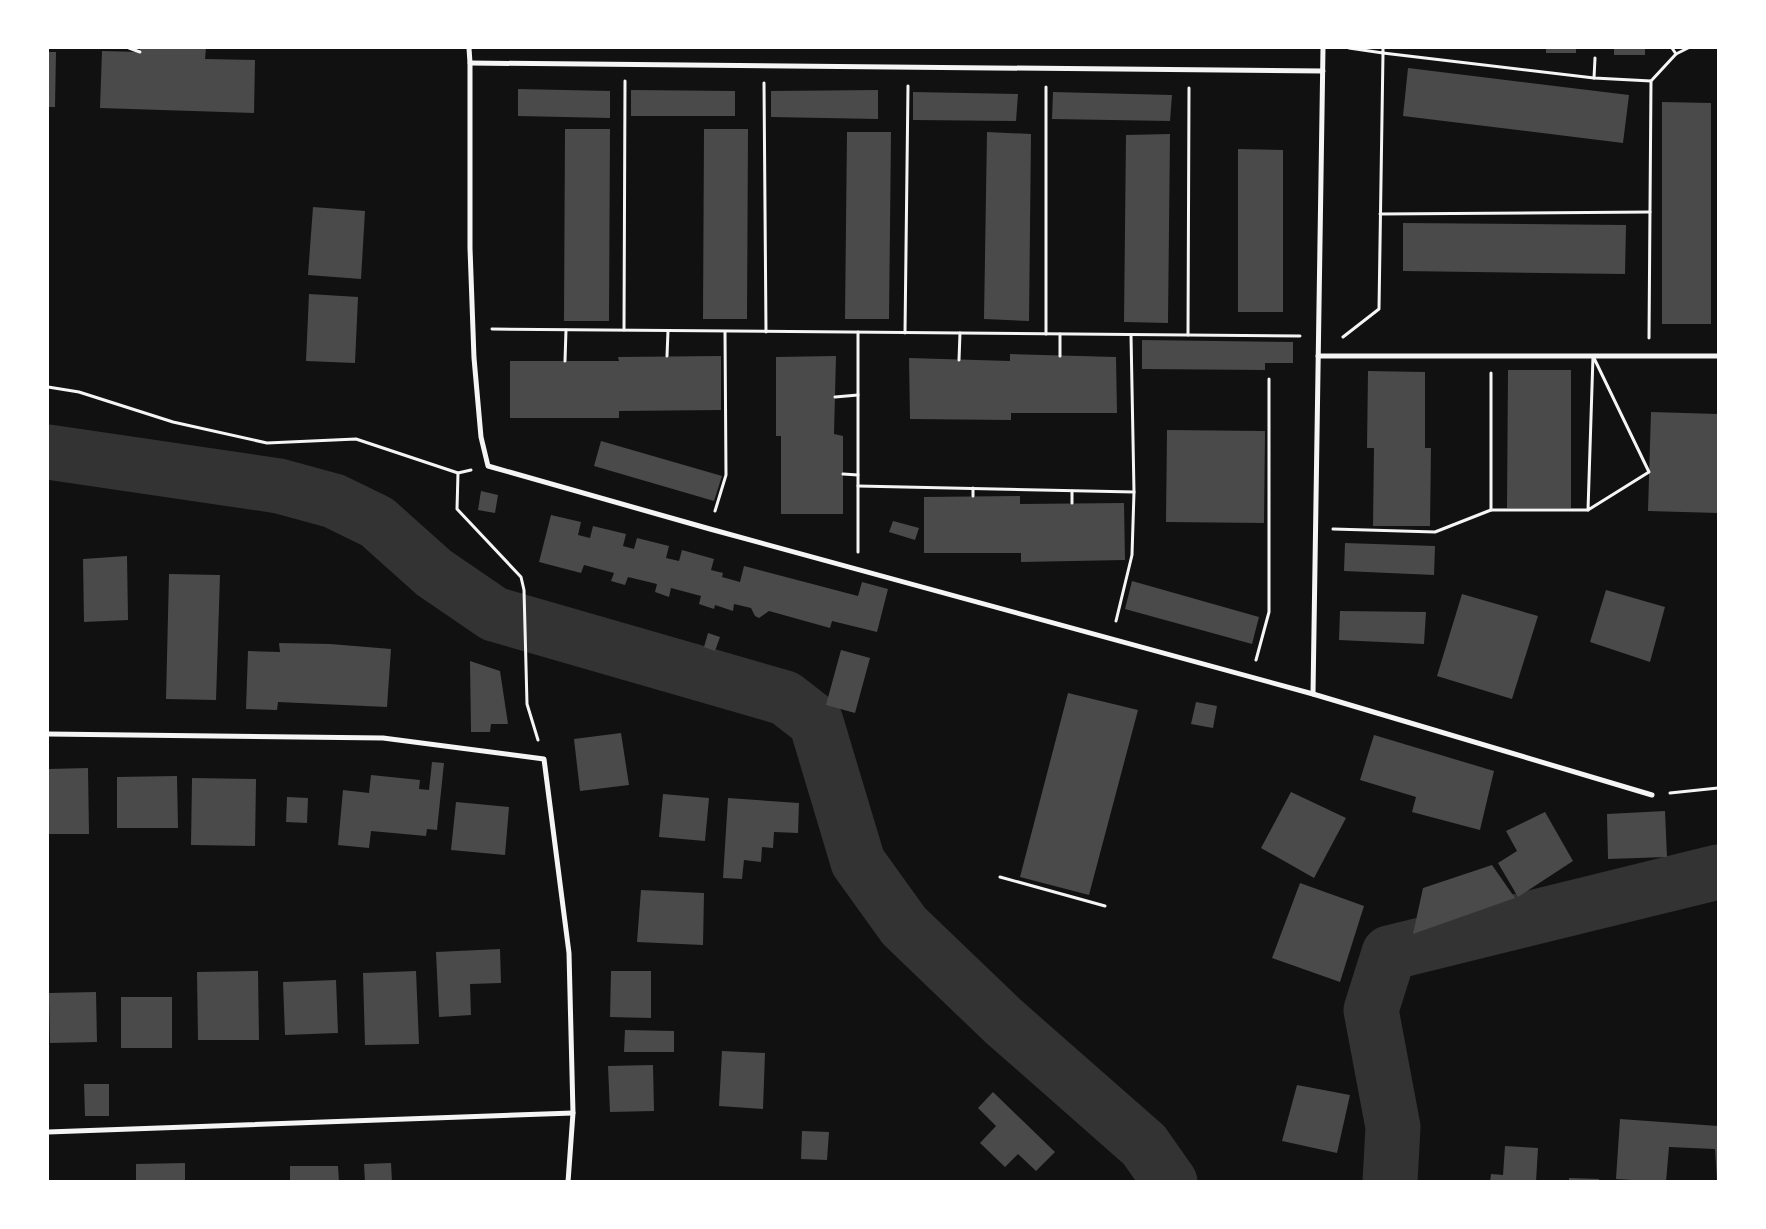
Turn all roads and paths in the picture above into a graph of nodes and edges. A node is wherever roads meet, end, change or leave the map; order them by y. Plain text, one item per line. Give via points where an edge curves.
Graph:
1 (129, 48) edge
2 (469, 48) edge
3 (1323, 48) edge
4 (1349, 48) edge
5 (1383, 48) edge
6 (1672, 48) edge
7 (1688, 48) edge
8 (140, 52) dead end
9 (1383, 53) junction
10 (1676, 54) junction
11 (1595, 58) dead end
12 (470, 63) junction
13 (626, 65) junction
14 (764, 66) junction
15 (908, 67) junction
16 (1046, 69) junction
17 (1189, 70) junction
18 (1323, 72) junction
19 (1594, 78) junction
20 (1651, 81) junction
21 (1650, 212) junction
22 (1380, 214) junction
23 (474, 328) junction
24 (566, 330) junction
25 (624, 330) junction
26 (668, 331) junction
27 (725, 332) junction
28 (766, 332) junction
29 (858, 332) junction
30 (906, 333) junction
31 (960, 334) junction
32 (1046, 334) junction
33 (1060, 334) junction
34 (1131, 334) junction
35 (1188, 335) junction
36 (1319, 336) junction
37 (667, 356) dead end
38 (1060, 356) dead end
39 (1318, 356) junction
40 (1492, 356) junction
41 (1593, 356) junction
42 (1649, 356) junction
43 (1718, 356) edge
44 (959, 360) dead end
45 (565, 361) dead end
46 (1269, 379) dead end
47 (48, 387) edge
48 (858, 395) junction
49 (835, 397) dead end
50 (843, 474) dead end
51 (858, 475) junction
52 (858, 486) junction
53 (973, 488) junction
54 (1072, 491) junction
55 (1134, 492) junction
56 (973, 496) dead end
57 (1072, 503) dead end
58 (1491, 510) junction
59 (1588, 510) junction
60 (710, 529) junction
61 (1316, 529) junction
62 (858, 569) junction
63 (1112, 639) junction
64 (1251, 677) junction
65 (1313, 694) junction
66 (48, 734) edge
67 (544, 759) junction
68 (1718, 788) edge
69 (1652, 795) joint
70 (1000, 877) dead end
71 (1105, 906) dead end
72 (573, 1113) junction
73 (48, 1132) edge
74 (568, 1182) edge

1 - 8 path
2 - 12 street
3 - 18 street
4 - 9 path
5 - 9 path
6 - 10 path
7 - 10 path
9 - 19 path
9 - 22 path
10 - 20 path
11 - 19 path
12 - 13 street
12 - 23 street via 470,248
13 - 14 street
13 - 25 path
14 - 15 street
14 - 28 path
15 - 16 street
15 - 30 path
16 - 17 street
16 - 32 path
17 - 18 street
17 - 35 path
18 - 36 street
19 - 20 path
20 - 21 path
21 - 22 path
21 - 42 path
22 - 39 path via 1379,309
23 - 24 path
23 - 60 street via 481,437 488,466
24 - 25 path
24 - 45 path
25 - 26 path
26 - 27 path
26 - 37 path
27 - 28 path
27 - 60 path via 726,475
28 - 29 path
29 - 30 path
29 - 48 path
30 - 31 path
31 - 32 path
31 - 44 path
32 - 33 path
33 - 34 path
33 - 38 path
34 - 35 path
34 - 55 path
35 - 36 path
36 - 39 street
39 - 40 street
39 - 61 street
40 - 41 street
40 - 58 path
41 - 42 street
41 - 59 path
41 - 59 path via 1649,472
42 - 43 street
46 - 64 path via 1269,612
47 - 67 path via 79,392 173,422 267,443 356,439 458,473 457,509 521,576 527,704
48 - 49 path
48 - 51 path
50 - 51 path
51 - 52 path
52 - 53 path
52 - 62 path
53 - 54 path
53 - 56 path
54 - 55 path
54 - 57 path
55 - 63 path via 1132,555
58 - 59 path
58 - 61 path via 1435,532
60 - 62 street
61 - 65 street
62 - 63 street
63 - 64 street
64 - 65 street
65 - 69 street
66 - 67 street via 383,738
67 - 72 street via 569,953
68 - 69 path
70 - 71 path
72 - 73 street
72 - 74 street

